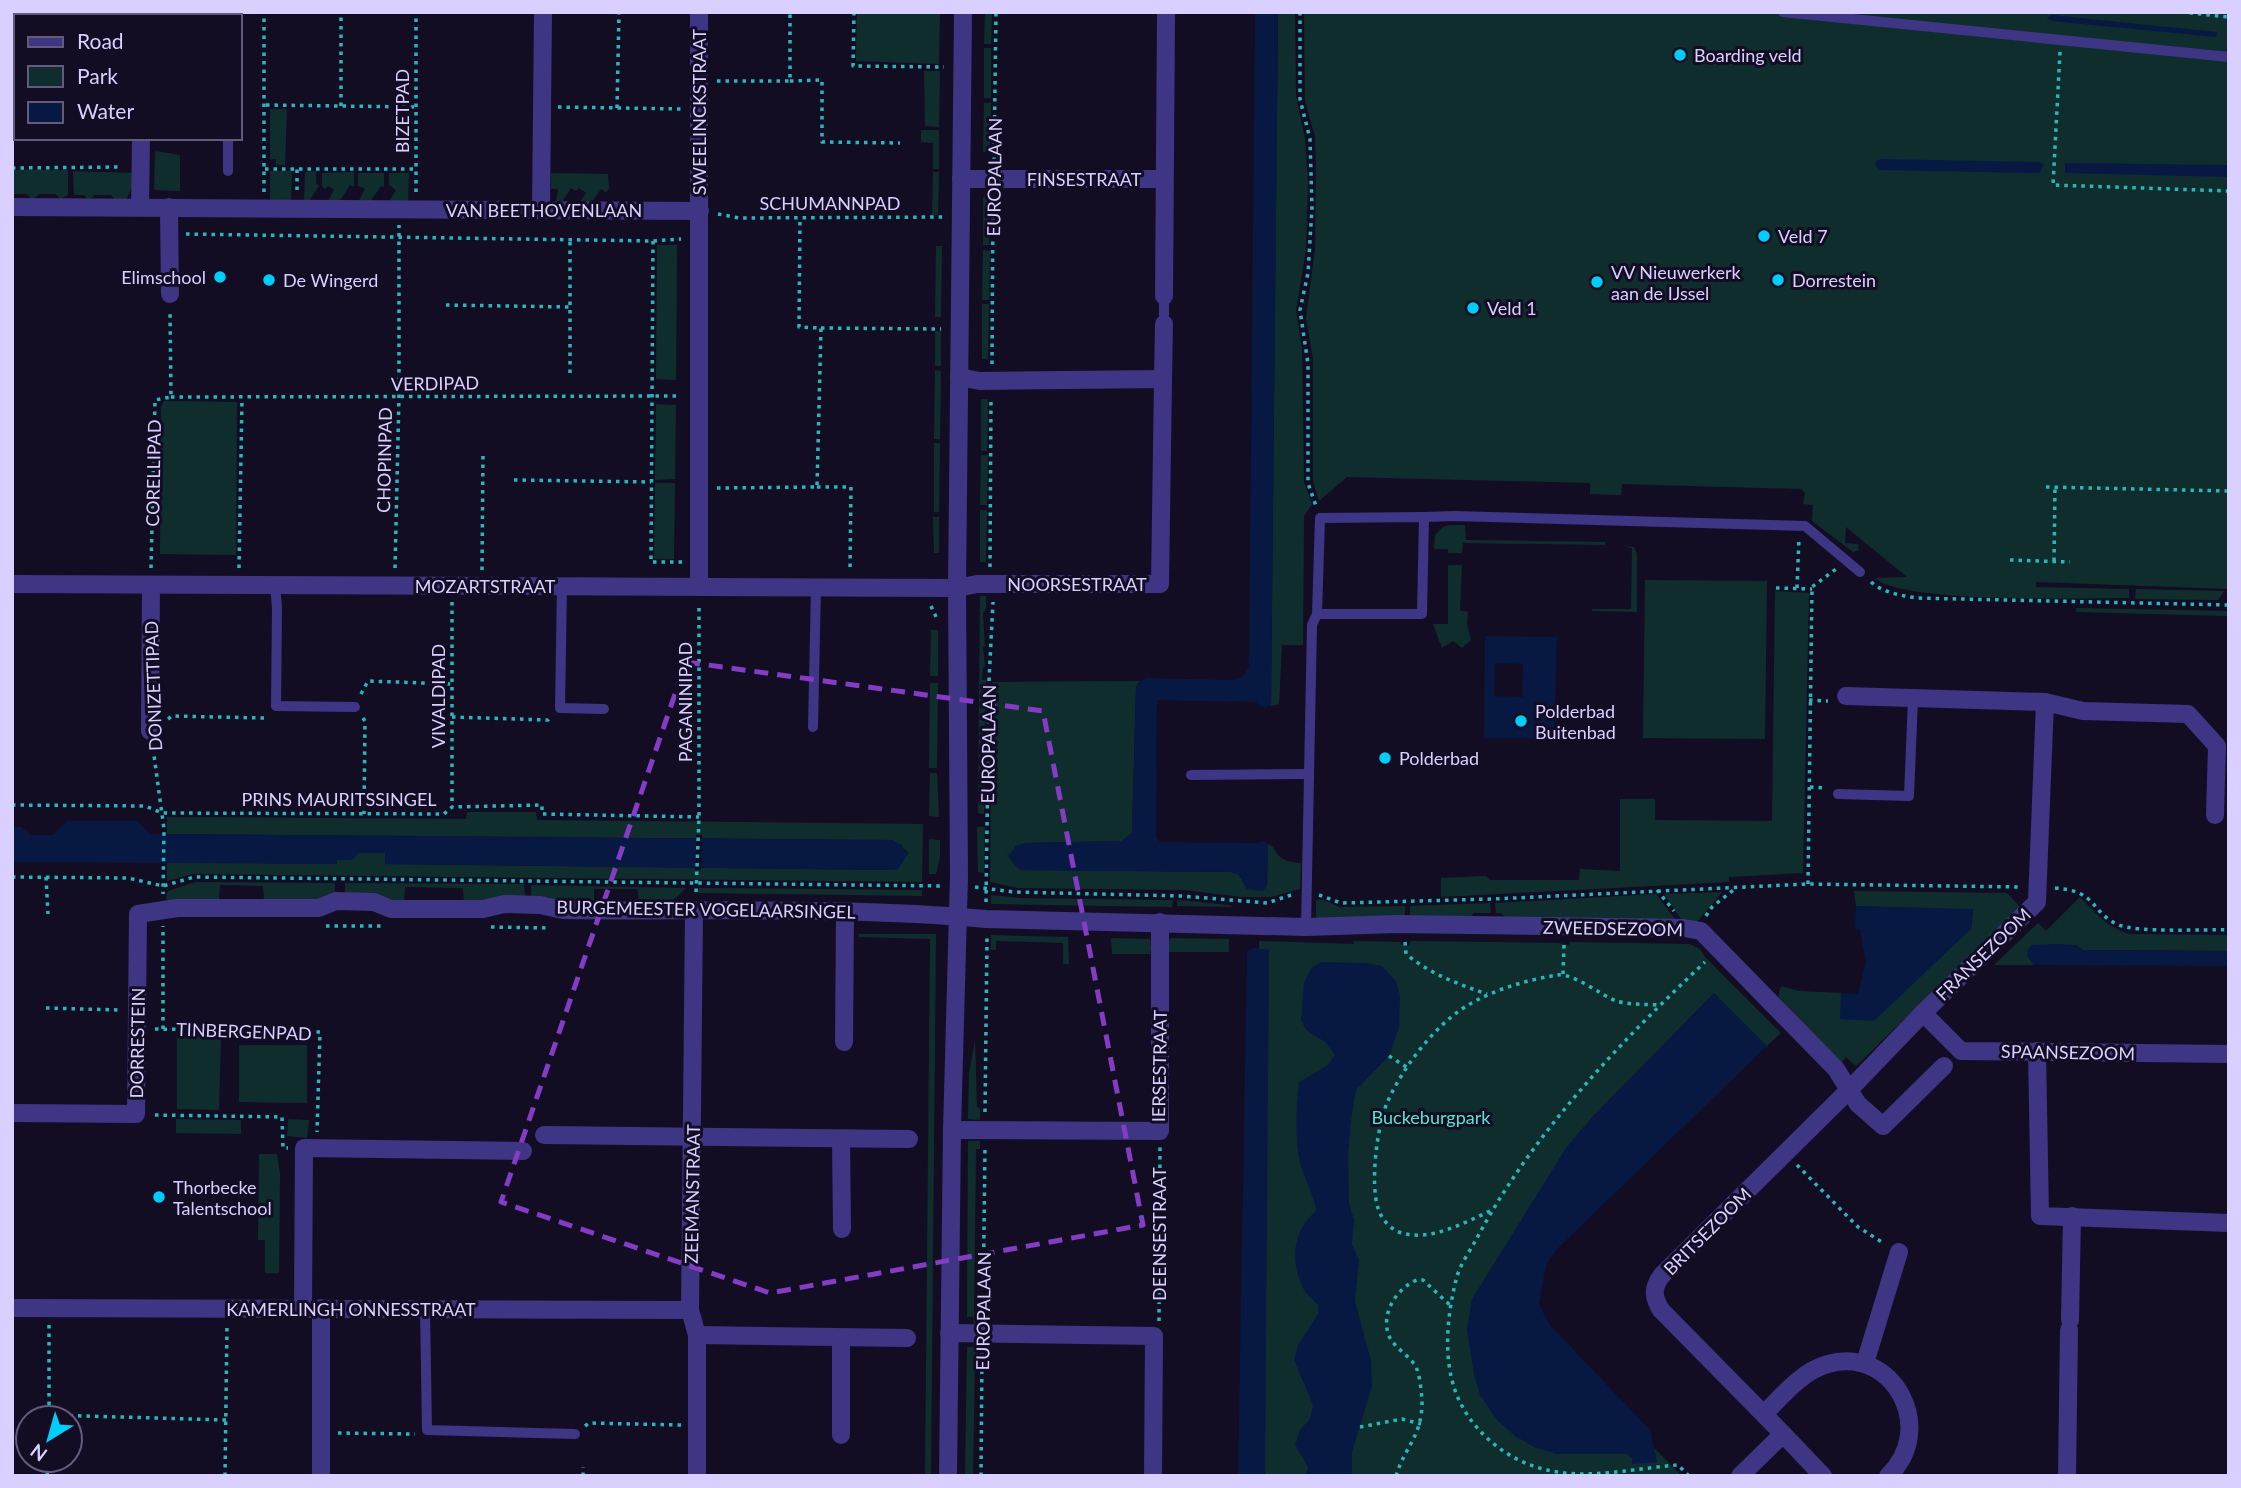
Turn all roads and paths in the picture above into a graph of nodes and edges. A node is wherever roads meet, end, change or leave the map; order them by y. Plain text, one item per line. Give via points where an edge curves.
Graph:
1 (264, 12) edge
2 (341, 12) edge
3 (416, 12) edge
4 (543, 12) edge
5 (619, 12) edge
6 (699, 12) edge
7 (790, 12) edge
8 (854, 12) edge
9 (963, 12) edge
10 (996, 12) edge
11 (1300, 12) edge
12 (1783, 12) edge
13 (2181, 12) edge
14 (1166, 15) dead end
15 (2229, 17) edge
16 (2061, 40) junction
17 (2229, 57) edge
18 (946, 68) dead end
19 (790, 80) junction
20 (699, 81) junction
21 (266, 106) junction
22 (341, 106) junction
23 (415, 107) junction
24 (542, 107) junction
25 (617, 108) junction
26 (699, 109) junction
27 (141, 140) edge
28 (228, 140) edge
29 (900, 143) dead end
30 (141, 167) junction
31 (12, 168) edge
32 (265, 169) junction
33 (415, 169) junction
34 (228, 171) dead end
35 (961, 179) junction
36 (994, 179) junction
37 (1164, 179) junction
38 (2229, 191) edge
39 (12, 206) edge
40 (140, 207) junction
41 (169, 207) junction
42 (264, 209) junction
43 (408, 209) junction
44 (541, 210) junction
45 (700, 211) junction
46 (800, 217) junction
47 (961, 217) junction
48 (169, 234) junction
49 (399, 237) junction
50 (700, 237) junction
51 (570, 239) junction
52 (653, 241) junction
53 (170, 294) joint
54 (1164, 296) joint
55 (446, 305) dead end
56 (570, 307) junction
57 (1164, 320) joint
58 (821, 328) junction
59 (945, 329) dead end
60 (569, 373) dead end
61 (959, 377) junction
62 (1163, 379) junction
63 (991, 381) junction
64 (400, 396) junction
65 (651, 396) junction
66 (700, 396) junction
67 (171, 397) junction
68 (242, 399) junction
69 (483, 454) dead end
70 (514, 480) dead end
71 (651, 482) junction
72 (817, 487) junction
73 (2046, 487) dead end
74 (699, 488) junction
75 (2055, 488) junction
76 (2229, 491) edge
77 (1424, 517) junction
78 (1320, 518) junction
79 (1799, 536) dead end
80 (1847, 559) junction
81 (2010, 560) dead end
82 (2054, 561) junction
83 (699, 562) junction
84 (2070, 562) dead end
85 (1860, 572) joint
86 (12, 584) edge
87 (993, 584) junction
88 (150, 585) junction
89 (238, 585) junction
90 (275, 585) junction
91 (395, 586) junction
92 (452, 586) junction
93 (481, 586) junction
94 (562, 586) junction
95 (699, 587) junction
96 (816, 587) junction
97 (850, 587) junction
98 (957, 587) junction
99 (1776, 588) dead end
100 (1797, 589) junction
101 (1812, 589) junction
102 (2229, 605) edge
103 (1317, 614) junction
104 (452, 684) junction
105 (1846, 696) dead end
106 (1913, 698) junction
107 (2045, 702) junction
108 (276, 706) junction
109 (355, 706) junction
110 (559, 708) junction
111 (604, 709) dead end
112 (452, 717) junction
113 (813, 727) dead end
114 (150, 731) junction
115 (1308, 774) junction
116 (1191, 775) dead end
117 (1838, 794) dead end
118 (12, 805) edge
119 (452, 807) junction
120 (162, 813) junction
121 (364, 814) junction
122 (2215, 815) dead end
123 (699, 817) junction
124 (12, 877) edge
125 (46, 877) junction
126 (696, 883) junction
127 (1808, 884) junction
128 (163, 886) junction
129 (959, 887) junction
130 (1738, 887) junction
131 (986, 888) junction
132 (2038, 888) junction
133 (1307, 894) junction
134 (163, 910) junction
135 (695, 912) junction
136 (845, 912) junction
137 (48, 914) dead end
138 (958, 916) junction
139 (986, 919) junction
140 (1160, 922) junction
141 (1397, 924) junction
142 (1306, 927) junction
143 (1565, 927) junction
144 (2229, 930) edge
145 (1701, 931) junction
146 (1718, 949) junction
147 (1563, 974) junction
148 (1487, 994) junction
149 (1659, 1005) junction
150 (46, 1008) dead end
151 (137, 1010) junction
152 (1923, 1013) junction
153 (137, 1029) junction
154 (163, 1029) junction
155 (844, 1042) dead end
156 (2037, 1051) junction
157 (2229, 1054) edge
158 (1389, 1056) dead end
159 (1944, 1066) dead end
160 (1408, 1068) junction
161 (1849, 1090) junction
162 (12, 1113) edge
163 (136, 1114) junction
164 (952, 1130) junction
165 (985, 1130) junction
166 (1160, 1131) junction
167 (544, 1135) dead end
168 (693, 1137) junction
169 (841, 1139) junction
170 (909, 1139) dead end
171 (311, 1148) junction
172 (523, 1152) dead end
173 (1786, 1154) junction
174 (1492, 1210) junction
175 (2072, 1216) junction
176 (2229, 1223) edge
177 (842, 1229) dead end
178 (1899, 1252) joint
179 (303, 1307) junction
180 (1452, 1307) junction
181 (12, 1308) edge
182 (49, 1308) junction
183 (227, 1308) junction
184 (321, 1308) junction
185 (425, 1309) junction
186 (690, 1310) junction
187 (949, 1333) junction
188 (982, 1334) junction
189 (697, 1335) junction
190 (1154, 1336) junction
191 (841, 1338) junction
192 (907, 1338) dead end
193 (1865, 1363) junction
194 (49, 1404) edge
195 (1764, 1413) junction
196 (84, 1418) edge
197 (226, 1420) junction
198 (1420, 1424) junction
199 (697, 1425) junction
200 (1360, 1427) dead end
201 (427, 1430) junction
202 (321, 1433) junction
203 (575, 1434) joint
204 (1783, 1434) junction
205 (841, 1435) dead end
206 (583, 1467) dead end
207 (225, 1476) edge
208 (321, 1476) edge
209 (583, 1476) edge
210 (697, 1476) edge
211 (948, 1476) edge
212 (981, 1476) edge
213 (1153, 1476) edge
214 (1396, 1476) edge
215 (1689, 1476) edge
216 (1740, 1476) edge
217 (1824, 1476) edge
218 (1888, 1476) edge
219 (2067, 1476) edge

1 - 21 path
2 - 22 path
3 - 23 path, BIZETPAD
4 - 24 street
5 - 25 path
6 - 20 street, SWEELINCKSTRAAT
7 - 19 path
8 - 18 path via 853,66
9 - 35 street, EUROPALAAN
10 - 36 path, EUROPALAAN
11 - 78 path via 1300,99 1310,139 1312,208 1308,273 1300,310 1308,364 1308,483
12 - 16 lane
13 - 15 path
14 - 37 street, FINSESTRAAT
16 - 17 lane
16 - 38 path via 2053,185
19 - 20 path
19 - 29 path via 822,80 822,142
20 - 26 street, SWEELINCKSTRAAT
21 - 22 path
21 - 32 path
22 - 23 path
23 - 33 path, BIZETPAD
24 - 25 path
24 - 44 street
25 - 26 path
26 - 45 street, SWEELINCKSTRAAT
27 - 30 street
28 - 34 lane
30 - 31 path
30 - 40 street
32 - 33 path
32 - 42 path
33 - 43 path, BIZETPAD
35 - 36 street, FINSESTRAAT
35 - 47 street, EUROPALAAN
36 - 37 street, FINSESTRAAT
36 - 63 path, EUROPALAAN
37 - 54 street, FINSESTRAAT
39 - 40 street, VAN BEETHOVENLAAN
40 - 41 street, VAN BEETHOVENLAAN
41 - 42 street, VAN BEETHOVENLAAN
41 - 48 street
42 - 43 street, VAN BEETHOVENLAAN
43 - 44 street, VAN BEETHOVENLAAN
43 - 49 path, CHOPINPAD
44 - 45 street, VAN BEETHOVENLAAN
45 - 46 path, SCHUMANNPAD via 739,218
45 - 50 street
46 - 47 path, SCHUMANNPAD
46 - 58 path via 799,327
47 - 61 street, EUROPALAAN
48 - 49 path
48 - 53 street
49 - 51 path
49 - 64 path, CHOPINPAD
50 - 52 path
50 - 66 street
51 - 52 path
51 - 56 path
52 - 65 path
53 - 67 path, CORELLIPAD
54 - 57 lane, NOORSESTRAAT
55 - 56 path
56 - 60 path
57 - 62 street, NOORSESTRAAT
58 - 59 path
58 - 72 path
61 - 63 street
61 - 98 street, EUROPALAAN
62 - 63 street
62 - 87 street, NOORSESTRAAT via 1160,584
63 - 87 path, EUROPALAAN via 989,563
64 - 65 path, VERDIPAD
64 - 68 path, VERDIPAD
64 - 91 path, CHOPINPAD
65 - 66 path, VERDIPAD
65 - 71 path
66 - 74 street
67 - 68 path, VERDIPAD
67 - 88 path, CORELLIPAD via 155,400
68 - 89 path
69 - 93 path
70 - 71 path
71 - 83 path via 651,562
72 - 74 path
72 - 97 path via 851,487
73 - 75 path
74 - 83 street
75 - 76 path
75 - 82 path
77 - 78 lane
77 - 80 lane via 1805,526
77 - 103 lane via 1422,614
78 - 103 lane
79 - 100 path
80 - 85 lane
80 - 101 path
81 - 82 path
82 - 84 path
83 - 95 street
85 - 102 path via 1879,588 1916,598
86 - 88 street, MOZARTSTRAAT
87 - 98 street, NOORSESTRAAT
87 - 131 path, EUROPALAAN
88 - 89 street, MOZARTSTRAAT
88 - 114 street, DONIZETTIPAD
89 - 90 street, MOZARTSTRAAT
90 - 91 street, MOZARTSTRAAT
90 - 108 lane
91 - 92 street, MOZARTSTRAAT
92 - 93 street, MOZARTSTRAAT
92 - 104 path, VIVALDIPAD
93 - 94 street, MOZARTSTRAAT
94 - 95 street, MOZARTSTRAAT
94 - 110 lane
95 - 96 street, MOZARTSTRAAT
95 - 123 path, PAGANINIPAD
96 - 97 street, MOZARTSTRAAT
96 - 113 lane
97 - 98 street, MOZARTSTRAAT
98 - 129 street, EUROPALAAN
99 - 100 path
100 - 101 path
101 - 127 path
103 - 115 lane via 1312,625
104 - 109 path via 368,681
104 - 112 path, VIVALDIPAD
105 - 106 street
106 - 107 street
106 - 117 lane via 1909,796
107 - 122 street via 2083,710 2188,714 2217,746
107 - 132 street, FRANSEZOOM
108 - 109 lane
108 - 114 path via 264,718 173,716
109 - 121 path via 365,722
110 - 111 lane
110 - 112 path via 548,720
112 - 119 path, VIVALDIPAD
114 - 120 path, DONIZETTIPAD
115 - 116 lane
115 - 133 lane
118 - 120 path, PRINS MAURITSSINGEL via 145,806
119 - 121 path, PRINS MAURITSSINGEL via 444,814
119 - 123 path, PRINS MAURITSSINGEL via 541,805 542,814
120 - 121 path, PRINS MAURITSSINGEL
120 - 128 path, DONIZETTIPAD
123 - 126 path, PAGANINIPAD
124 - 125 path
125 - 128 path via 128,878
125 - 137 path
126 - 128 path via 194,877
126 - 129 path
127 - 130 path
127 - 132 path
128 - 134 path, DONIZETTIPAD
129 - 131 path
129 - 138 street, EUROPALAAN
130 - 133 path via 1341,903 1325,895
130 - 145 path via 1712,907
131 - 133 path via 1267,902
131 - 139 path, EUROPALAAN
132 - 144 path via 2084,894 2111,920 2129,928
132 - 152 street, FRANSEZOOM via 2038,902
133 - 142 lane
134 - 135 street, BURGEMEESTER VOGELAARSINGEL via 320,908 336,901 374,902 391,909 483,909 504,904 563,910
134 - 151 street, DORRESTEIN via 138,914
134 - 154 path, DONIZETTIPAD
135 - 136 street, BURGEMEESTER VOGELAARSINGEL
135 - 168 street, ZEEMANSTRAAT
136 - 138 street, BURGEMEESTER VOGELAARSINGEL
136 - 155 street
138 - 139 street
138 - 164 street, EUROPALAAN
139 - 140 street
139 - 165 path, EUROPALAAN
140 - 142 street
140 - 166 street, IERSESTRAAT
141 - 142 street, ZWEEDSEZOOM
141 - 143 street, ZWEEDSEZOOM
141 - 148 path via 1406,954 1439,975
143 - 145 street, ZWEEDSEZOOM
143 - 147 path
145 - 146 street, ZWEEDSEZOOM
146 - 149 path
146 - 161 street, ZWEEDSEZOOM via 1836,1069
147 - 148 path
147 - 149 path via 1626,1004
148 - 160 path via 1442,1026
149 - 174 path via 1574,1097
150 - 151 path
151 - 153 street, DORRESTEIN
152 - 156 street, SPAANSEZOOM via 1961,1051
152 - 161 street, FRANSEZOOM
153 - 154 path, TINBERGENPAD
153 - 163 street, DORRESTEIN
154 - 171 path, TINBERGENPAD via 320,1032
156 - 157 street, SPAANSEZOOM
156 - 175 street via 2040,1216
158 - 160 path
159 - 161 street via 1883,1126
160 - 174 path via 1387,1104 1381,1125 1378,1209 1389,1227 1412,1235 1448,1228
161 - 173 street, BRITSEZOOM
162 - 163 street, DORRESTEIN
163 - 171 path via 282,1117 283,1148
164 - 165 street, IERSESTRAAT
164 - 187 street, EUROPALAAN
165 - 166 street, IERSESTRAAT
165 - 188 path, EUROPALAAN
166 - 190 path, DEENSESTRAAT via 1159,1320
167 - 168 street
168 - 169 street
168 - 186 street, ZEEMANSTRAAT
169 - 170 street
169 - 177 street
171 - 172 street
171 - 179 street
173 - 178 path via 1858,1227
173 - 195 street, BRITSEZOOM via 1662,1275 1654,1293 1661,1310
174 - 180 path via 1459,1272
175 - 176 street
175 - 219 street
178 - 193 street
179 - 183 street, KAMERLINGH ONNESSTRAAT
179 - 184 street, KAMERLINGH ONNESSTRAAT
180 - 198 path via 1423,1280 1417,1280 1398,1292 1388,1315 1391,1340 1415,1366 1422,1398
180 - 215 path via 1448,1334 1454,1390 1490,1441 1509,1455 1547,1470 1578,1474 1678,1465
181 - 182 street, KAMERLINGH ONNESSTRAAT
182 - 183 street, KAMERLINGH ONNESSTRAAT
182 - 194 path
183 - 197 path
184 - 185 street, KAMERLINGH ONNESSTRAAT
184 - 202 street
185 - 186 street, KAMERLINGH ONNESSTRAAT
185 - 201 lane
186 - 189 street, ZEEMANSTRAAT
187 - 188 street
187 - 211 street, EUROPALAAN
188 - 190 street
188 - 212 path, EUROPALAAN
189 - 191 street
189 - 199 street, ZEEMANSTRAAT
190 - 213 street
191 - 192 street
191 - 205 street
193 - 195 street via 1827,1364 1809,1372
193 - 218 street via 1889,1380 1910,1413 1909,1438
195 - 204 street, BRITSEZOOM
196 - 197 path
197 - 207 path
198 - 200 path via 1402,1419
198 - 214 path
199 - 203 path via 589,1423
199 - 210 street, ZEEMANSTRAAT
201 - 202 path via 417,1434
201 - 203 lane
202 - 208 street
204 - 216 street
204 - 217 street
206 - 209 path

